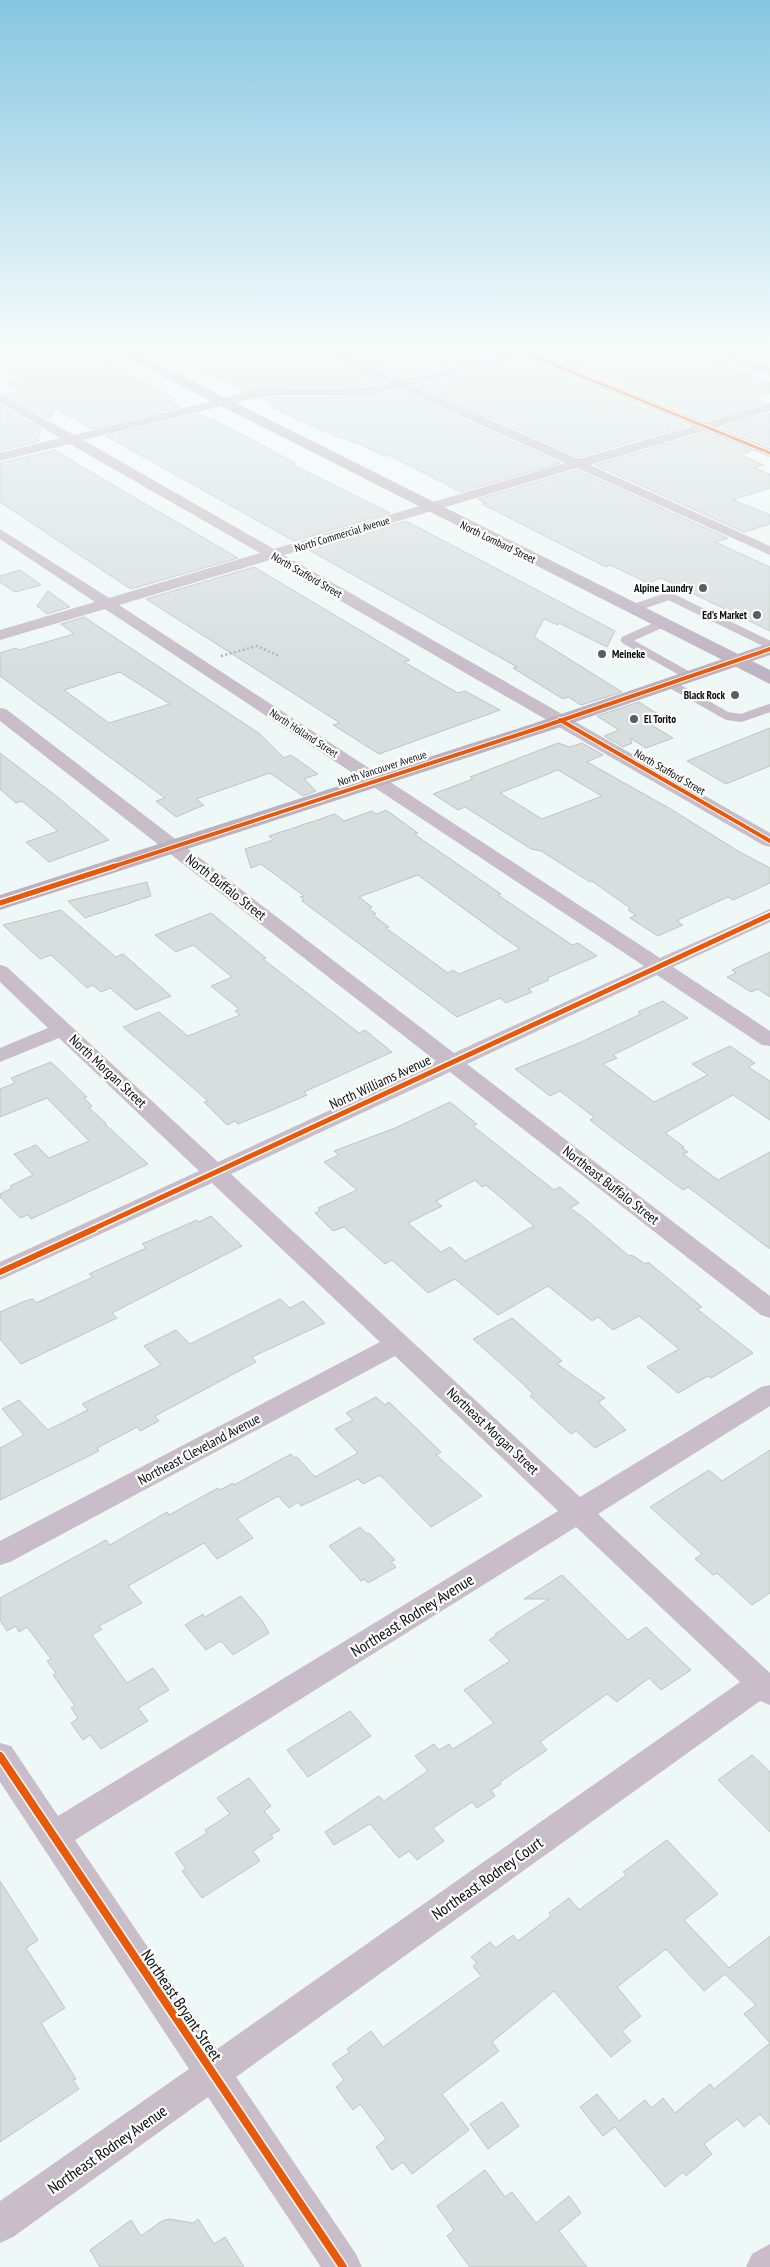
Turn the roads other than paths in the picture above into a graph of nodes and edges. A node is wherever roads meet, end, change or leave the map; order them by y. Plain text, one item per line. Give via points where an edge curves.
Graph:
1 (103, 457) edge
2 (328, 457) edge
3 (561, 457) edge
4 (601, 457) edge
5 (577, 464) junction
6 (429, 508) junction
7 (0, 533) edge
8 (770, 551) edge
9 (272, 554) junction
10 (108, 603) junction
11 (631, 609) junction
12 (661, 624) junction
13 (0, 635) edge
14 (770, 645) edge
15 (770, 649) edge
16 (736, 661) junction
17 (691, 677) junction
18 (770, 678) edge
19 (670, 684) junction
20 (770, 708) edge
21 (0, 713) edge
22 (560, 720) junction
23 (376, 780) junction
24 (770, 841) edge
25 (174, 846) junction
26 (0, 903) edge
27 (770, 915) edge
28 (659, 966) junction
29 (0, 971) edge
30 (63, 1029) junction
31 (770, 1040) edge
32 (0, 1056) edge
33 (452, 1061) junction
34 (215, 1172) junction
35 (0, 1272) edge
36 (770, 1309) edge
37 (398, 1343) junction
38 (770, 1394) edge
39 (579, 1512) junction
40 (0, 1554) edge
41 (766, 1688) edge
42 (0, 1756) edge
43 (53, 1836) junction
44 (213, 2073) junction
45 (0, 2224) edge
46 (770, 2263) edge
47 (343, 2267) edge
48 (766, 2267) edge

1 - 9 street, North Stafford Street
2 - 6 main road, North Lombard Street
3 - 5 street
4 - 5 street, North Commercial Avenue
5 - 6 street, North Commercial Avenue
5 - 8 street
6 - 9 street, North Commercial Avenue
6 - 11 main road, North Lombard Street
7 - 10 street, North Holland Street
9 - 10 street, North Commercial Avenue
9 - 22 street, North Stafford Street
10 - 13 street, North Commercial Avenue
10 - 23 street, North Holland Street
11 - 12 main road, North Lombard Street
11 - 14 lane via 668,596
12 - 16 main road, North Lombard Street
12 - 17 lane via 624,640
15 - 16 street, North Vancouver Avenue
16 - 17 street, North Vancouver Avenue
16 - 18 main road, North Lombard Street
17 - 19 street, North Vancouver Avenue
19 - 20 lane via 727,716 741,718
19 - 22 street, North Vancouver Avenue
21 - 25 street, North Buffalo Street
22 - 23 street, North Vancouver Avenue
22 - 24 street, North Stafford Street
23 - 25 street, North Vancouver Avenue
23 - 28 street, North Holland Street
25 - 26 street, North Vancouver Avenue
25 - 33 street, North Buffalo Street
27 - 28 street, North Williams Avenue
28 - 31 street, North Holland Street
28 - 33 street, North Williams Avenue
29 - 30 street, North Morgan Street
30 - 32 street
30 - 34 street, North Morgan Street
33 - 34 street, North Williams Avenue
33 - 36 street, Northeast Buffalo Street
34 - 35 street, North Williams Avenue
34 - 37 street, Northeast Morgan Street
37 - 39 street, Northeast Morgan Street
37 - 40 street, Northeast Cleveland Avenue
38 - 39 street, Northeast Rodney Avenue
39 - 41 street, Northeast Morgan Street
39 - 43 street, Northeast Rodney Avenue
41 - 44 street, Northeast Rodney Court
42 - 43 street, Northeast Bryant Street
43 - 44 street, Northeast Bryant Street
44 - 45 street, Northeast Rodney Avenue
44 - 47 street, Northeast Bryant Street
46 - 48 street

